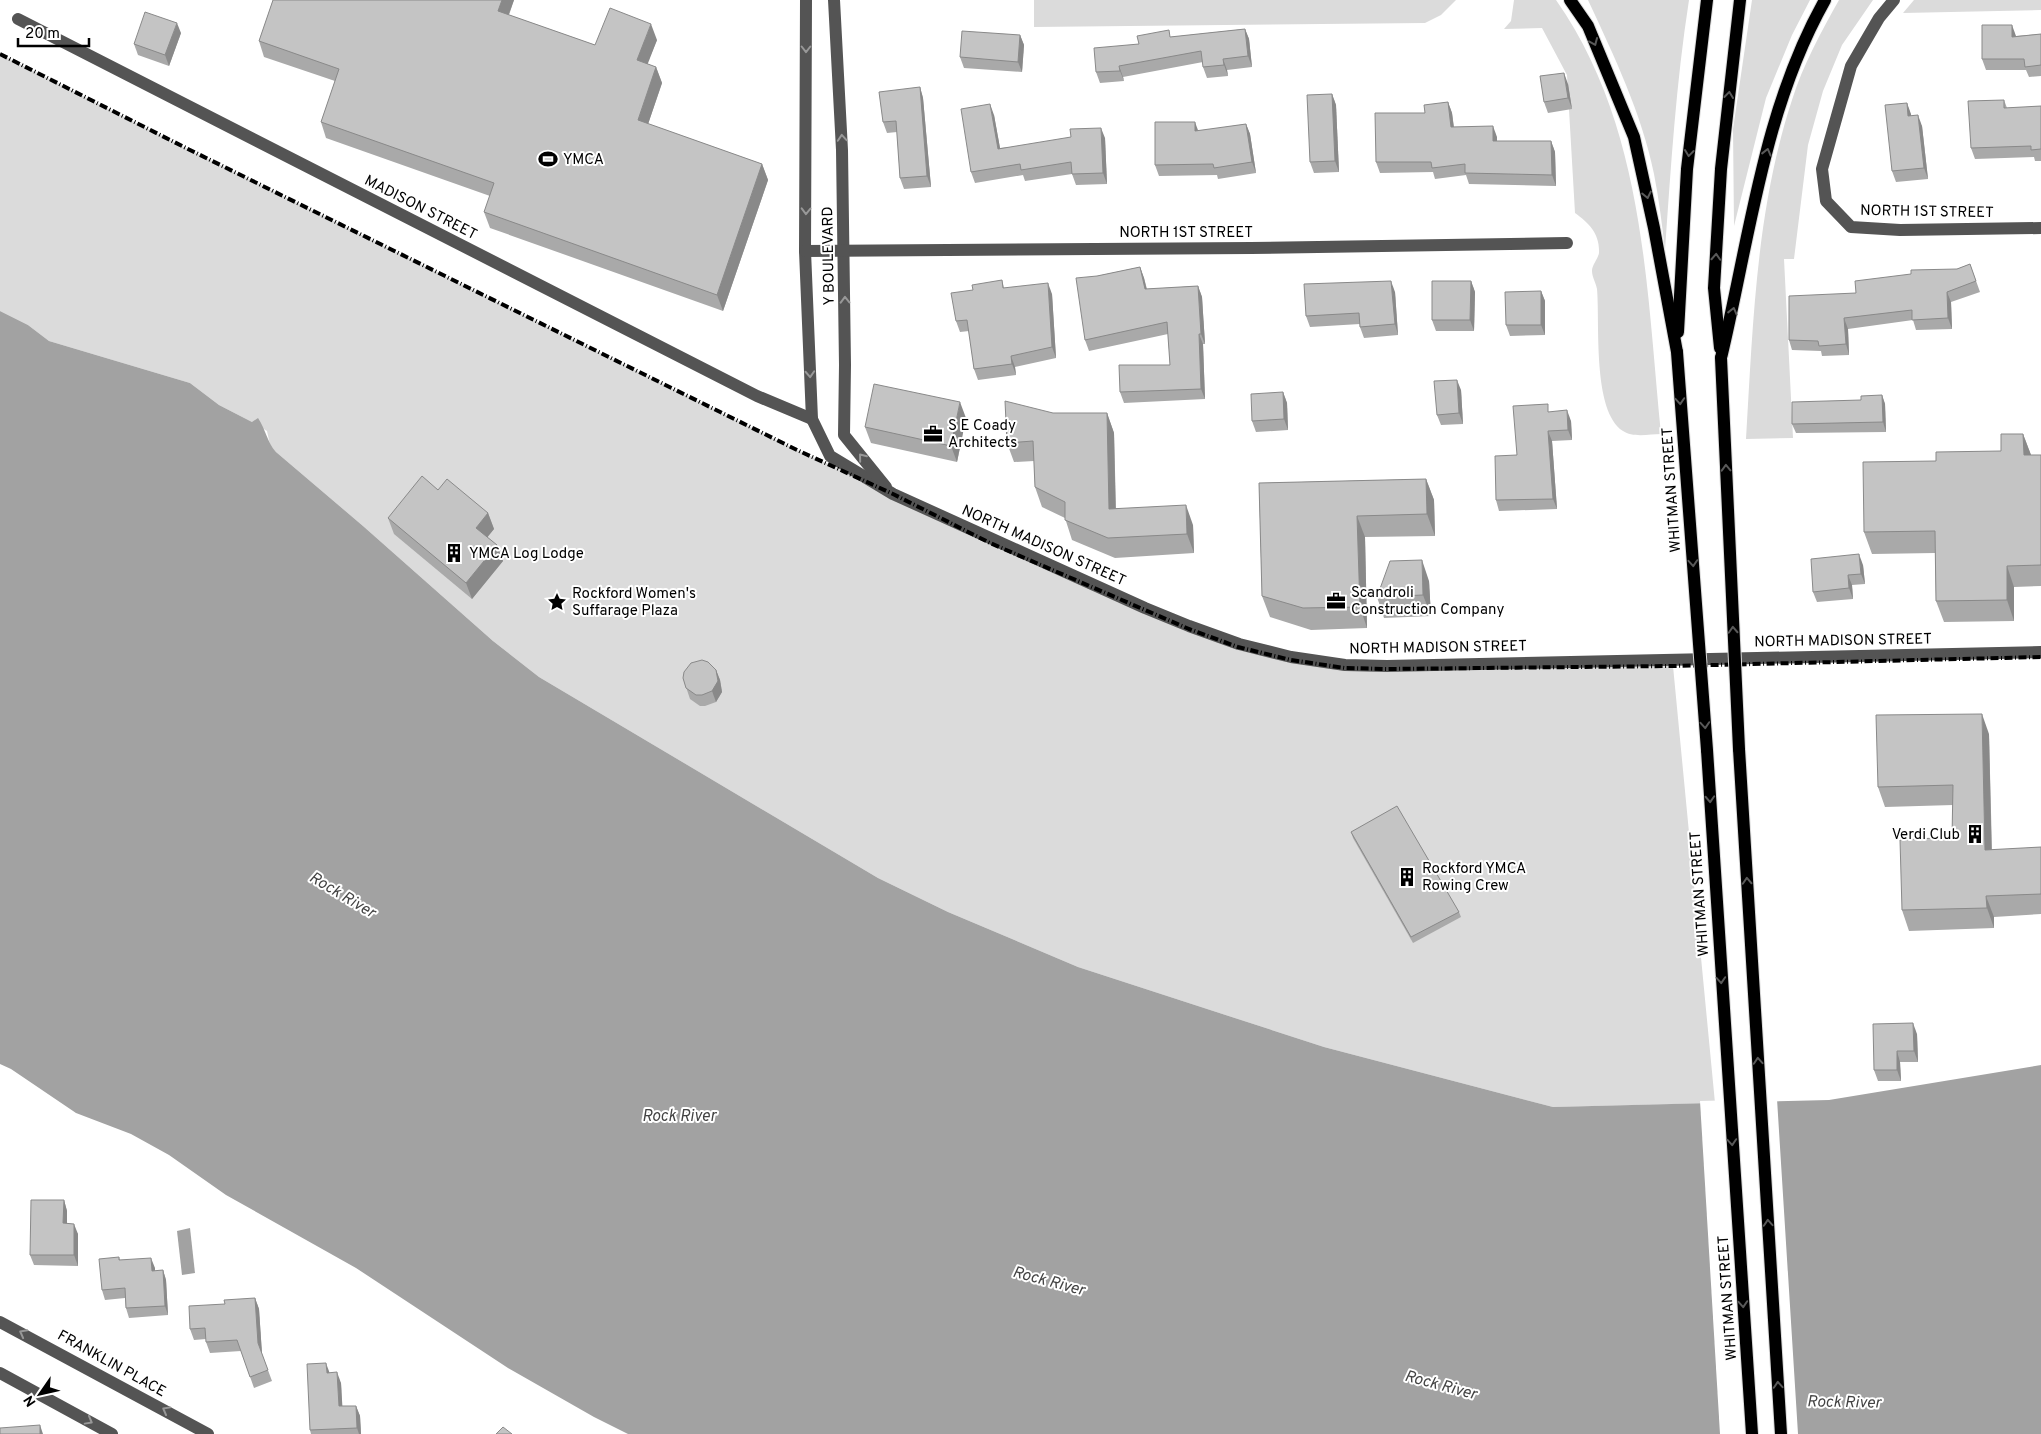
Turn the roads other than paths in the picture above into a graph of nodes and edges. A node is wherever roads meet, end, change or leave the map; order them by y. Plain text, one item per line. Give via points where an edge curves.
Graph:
1 (806, 0) edge
2 (834, 0) edge
3 (1570, 0) edge
4 (1707, 0) edge
5 (1740, 0) edge
6 (1825, 0) edge
7 (1894, 0) edge
8 (18, 19) dead end
9 (2041, 228) edge
10 (1567, 243) dead end
11 (805, 251) junction
12 (844, 251) junction
13 (1677, 352) junction
14 (1721, 358) junction
15 (812, 419) junction
16 (893, 494) junction
17 (2041, 652) edge
18 (0, 1322) edge
19 (0, 1373) edge
20 (112, 1434) edge
21 (208, 1434) edge
22 (1752, 1434) edge
23 (1781, 1434) edge

1 -> 11 street, Y BOULEVARD
12 -> 2 street, Y BOULEVARD
3 -> 13 main road via 1588,26 1634,137
4 -> 13 main road via 1687,169
14 -> 5 main road via 1714,288 1717,228
14 -> 6 main road via 1735,302 1746,235 1776,113
7 - 9 street, NORTH 1ST STREET via 1879,18 1851,66 1822,169 1826,201 1851,227 1900,230
8 - 15 street, MADISON STREET via 757,396
10 - 12 street, NORTH 1ST STREET
11 - 12 street, NORTH 1ST STREET
11 -> 15 street, Y BOULEVARD
16 -> 12 street, Y BOULEVARD via 844,435
13 -> 22 main road, WHITMAN STREET, bridge
23 -> 14 main road, bridge via 1749,930
15 - 16 street, NORTH MADISON STREET via 830,456
16 - 17 street, NORTH MADISON STREET via 1189,626 1291,657 1345,665
21 -> 18 street, FRANKLIN PLACE
19 -> 20 street

